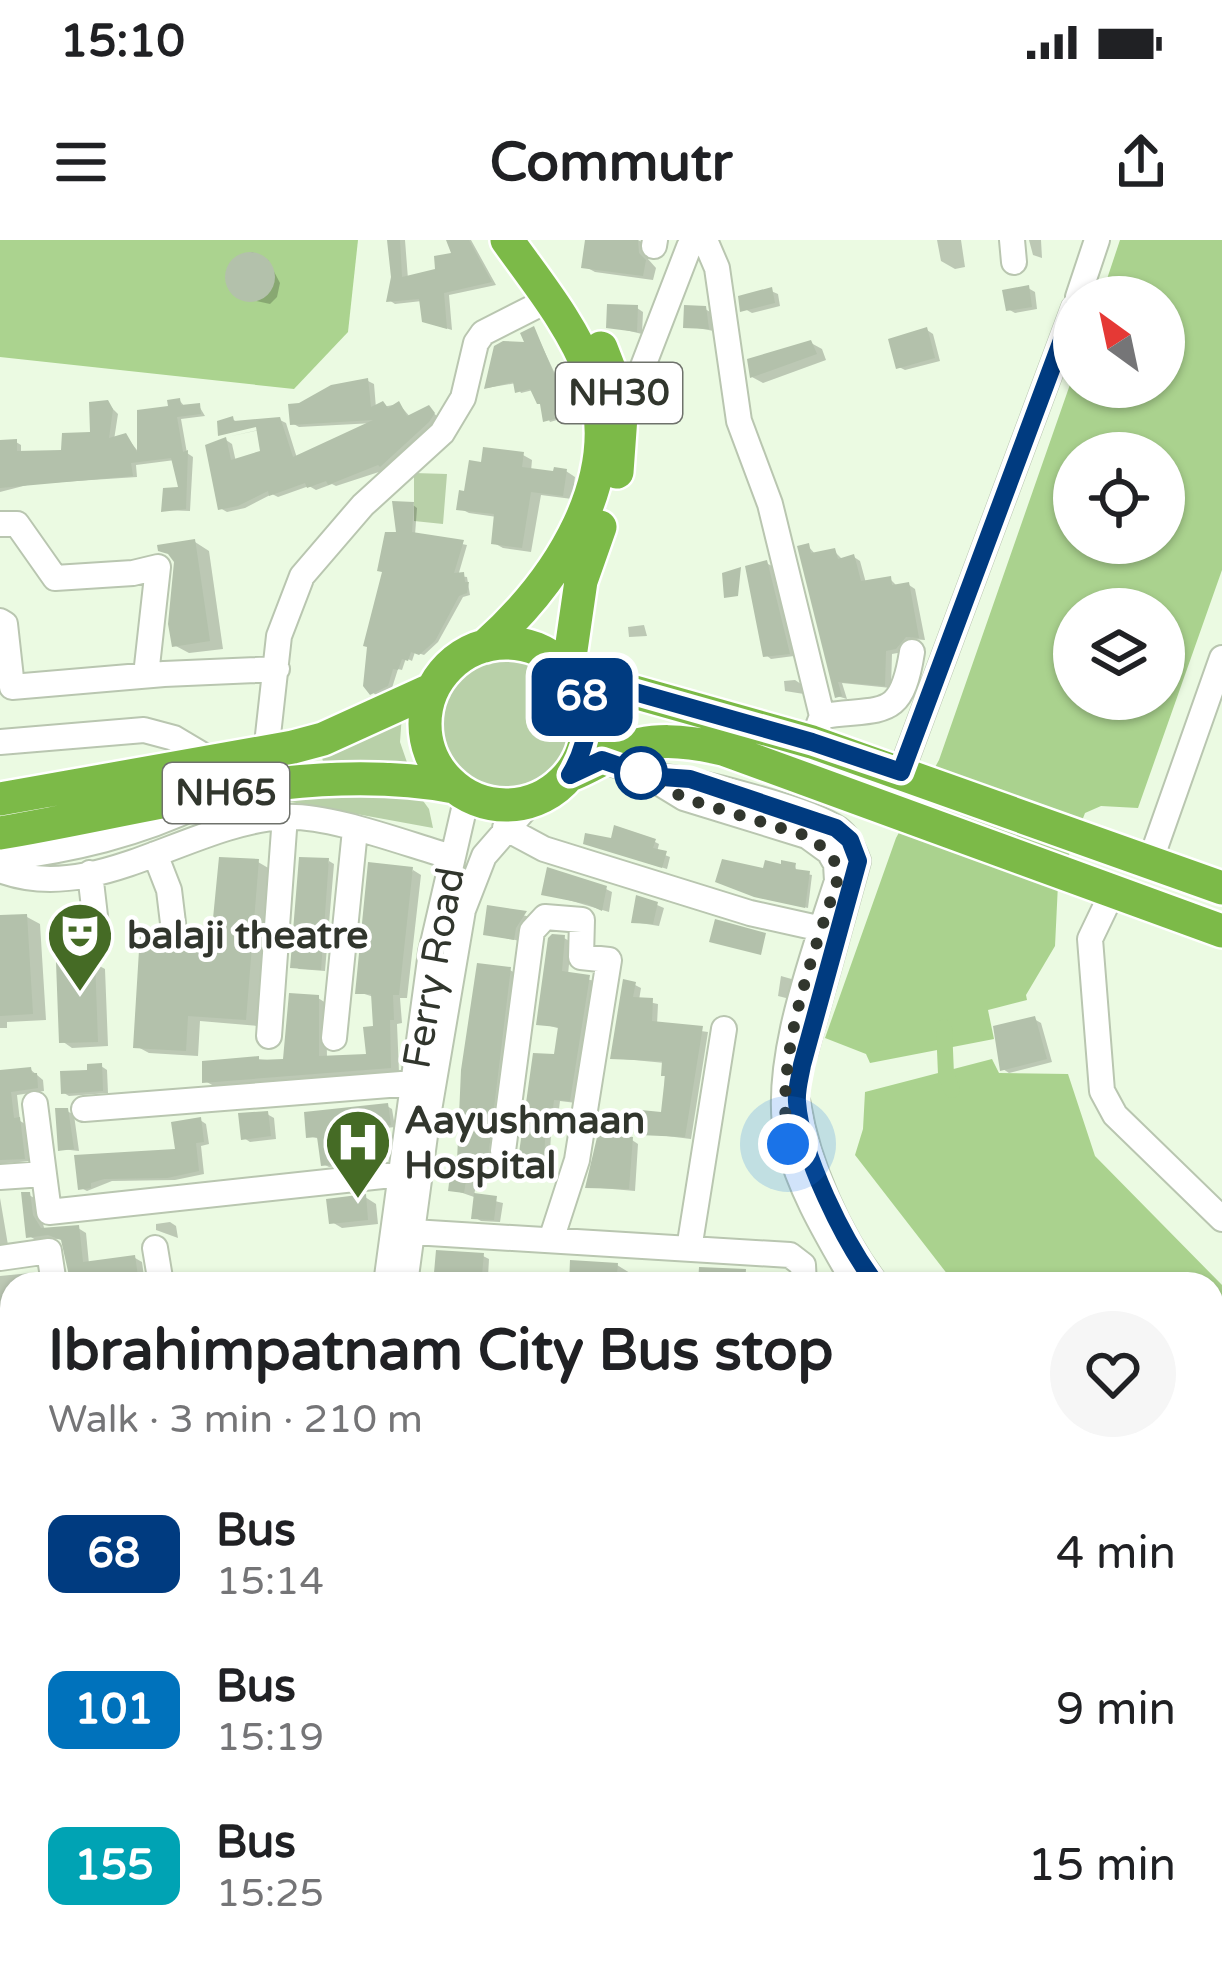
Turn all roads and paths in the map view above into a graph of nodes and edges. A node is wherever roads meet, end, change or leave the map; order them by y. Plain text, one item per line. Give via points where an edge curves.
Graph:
1 (507, 240) edge
2 (533, 240) edge
3 (1097, 240) edge
4 (695, 242) edge
5 (1085, 276) edge
6 (544, 301) junction
7 (1053, 367) edge
8 (622, 402) junction
9 (598, 429) junction
10 (0, 524) edge
11 (0, 621) edge
12 (485, 646) junction
13 (912, 652) dead end
14 (1222, 658) edge
15 (277, 669) junction
16 (146, 675) junction
17 (572, 676) junction
18 (433, 689) junction
19 (817, 729) junction
20 (0, 742) edge
21 (266, 753) junction
22 (602, 760) junction
23 (909, 774) junction
24 (570, 775) junction
25 (648, 776) junction
26 (219, 778) junction
27 (0, 781) edge
28 (47, 791) junction
29 (461, 791) junction
30 (0, 799) edge
31 (531, 802) junction
32 (285, 816) junction
33 (505, 828) junction
34 (355, 830) junction
35 (0, 833) edge
36 (155, 854) junction
37 (452, 857) junction
38 (0, 859) edge
39 (1150, 862) junction
40 (0, 870) edge
41 (90, 873) junction
42 (1099, 885) junction
43 (1222, 888) edge
44 (173, 923) dead end
45 (822, 929) junction
46 (1222, 931) edge
47 (98, 942) dead end
48 (442, 954) junction
49 (724, 1029) dead end
50 (269, 1036) dead end
51 (334, 1038) dead end
52 (414, 1083) junction
53 (35, 1104) dead end
54 (84, 1109) dead end
55 (502, 1150) dead end
56 (44, 1174) junction
57 (410, 1175) junction
58 (0, 1178) edge
59 (1222, 1219) edge
60 (413, 1232) junction
61 (551, 1240) junction
62 (155, 1248) dead end
63 (689, 1249) junction
64 (0, 1258) edge
65 (52, 1272) edge
66 (159, 1272) edge
67 (389, 1272) edge
68 (406, 1272) edge
69 (803, 1272) edge
70 (848, 1272) edge
71 (869, 1272) edge

1 - 6 highway, NH30
2 - 8 highway, NH30 via 585,319
3 - 5 street
4 - 8 street
4 - 19 street via 717,268 739,421 770,505
6 - 9 highway, NH30 via 591,375
6 - 15 street via 483,333 463,398 442,433 302,576 279,636
7 - 23 street
8 - 9 street
8 - 17 highway, NH30 via 617,470 581,581
9 - 12 highway, NH30 via 592,485 562,560
10 - 16 street via 16,524 55,578 158,567
11 - 16 street via 12,687
12 - 17 highway via 530,646
12 - 18 highway, NH65 via 454,662
13 - 19 street via 900,699
14 - 39 street
15 - 16 street
15 - 21 street
17 - 19 highway
17 - 24 highway via 587,734
18 - 21 highway, NH65 via 323,739
18 - 29 highway via 430,752
19 - 23 highway
20 - 26 street via 145,730 174,738
21 - 26 highway, NH65
22 - 24 highway
22 - 25 street
22 - 42 highway via 650,742 723,749
23 - 39 highway
24 - 31 highway
25 - 45 street via 684,798 819,843 836,864 837,881
25 - 71 street via 690,779 836,828 850,840 858,861 796,1099 812,1160
26 - 28 highway, NH65
26 - 29 highway, NH65 via 361,776
26 - 35 highway, NH65
26 - 38 street via 154,827
27 - 28 street
28 - 30 highway, NH65
29 - 31 highway, NH65 via 498,805
29 - 37 street, Ferry Road
31 - 33 street, Ferry Road
32 - 34 street
32 - 36 street via 228,826
32 - 50 street
33 - 45 street via 544,849
33 - 48 street, Ferry Road
34 - 37 street
34 - 51 street
36 - 41 street
36 - 44 street
37 - 48 street, Ferry Road
39 - 43 highway
40 - 41 street via 32,881
41 - 47 street
42 - 46 highway
42 - 59 street via 1090,939 1102,1091 1124,1124
45 - 70 street via 784,1066 783,1106 788,1144
48 - 52 street, Ferry Road
48 - 57 street, Ferry Road
49 - 63 street
52 - 54 street
52 - 57 street, Ferry Road
53 - 56 street
55 - 61 street via 532,931 545,917 582,920 581,957 609,960 577,1160
56 - 57 street via 49,1212
56 - 58 street
57 - 60 street, Ferry Road
57 - 67 street, Ferry Road
60 - 61 street
60 - 68 street, Ferry Road
61 - 63 street
62 - 66 street
63 - 69 street via 790,1255
64 - 65 street via 49,1251

